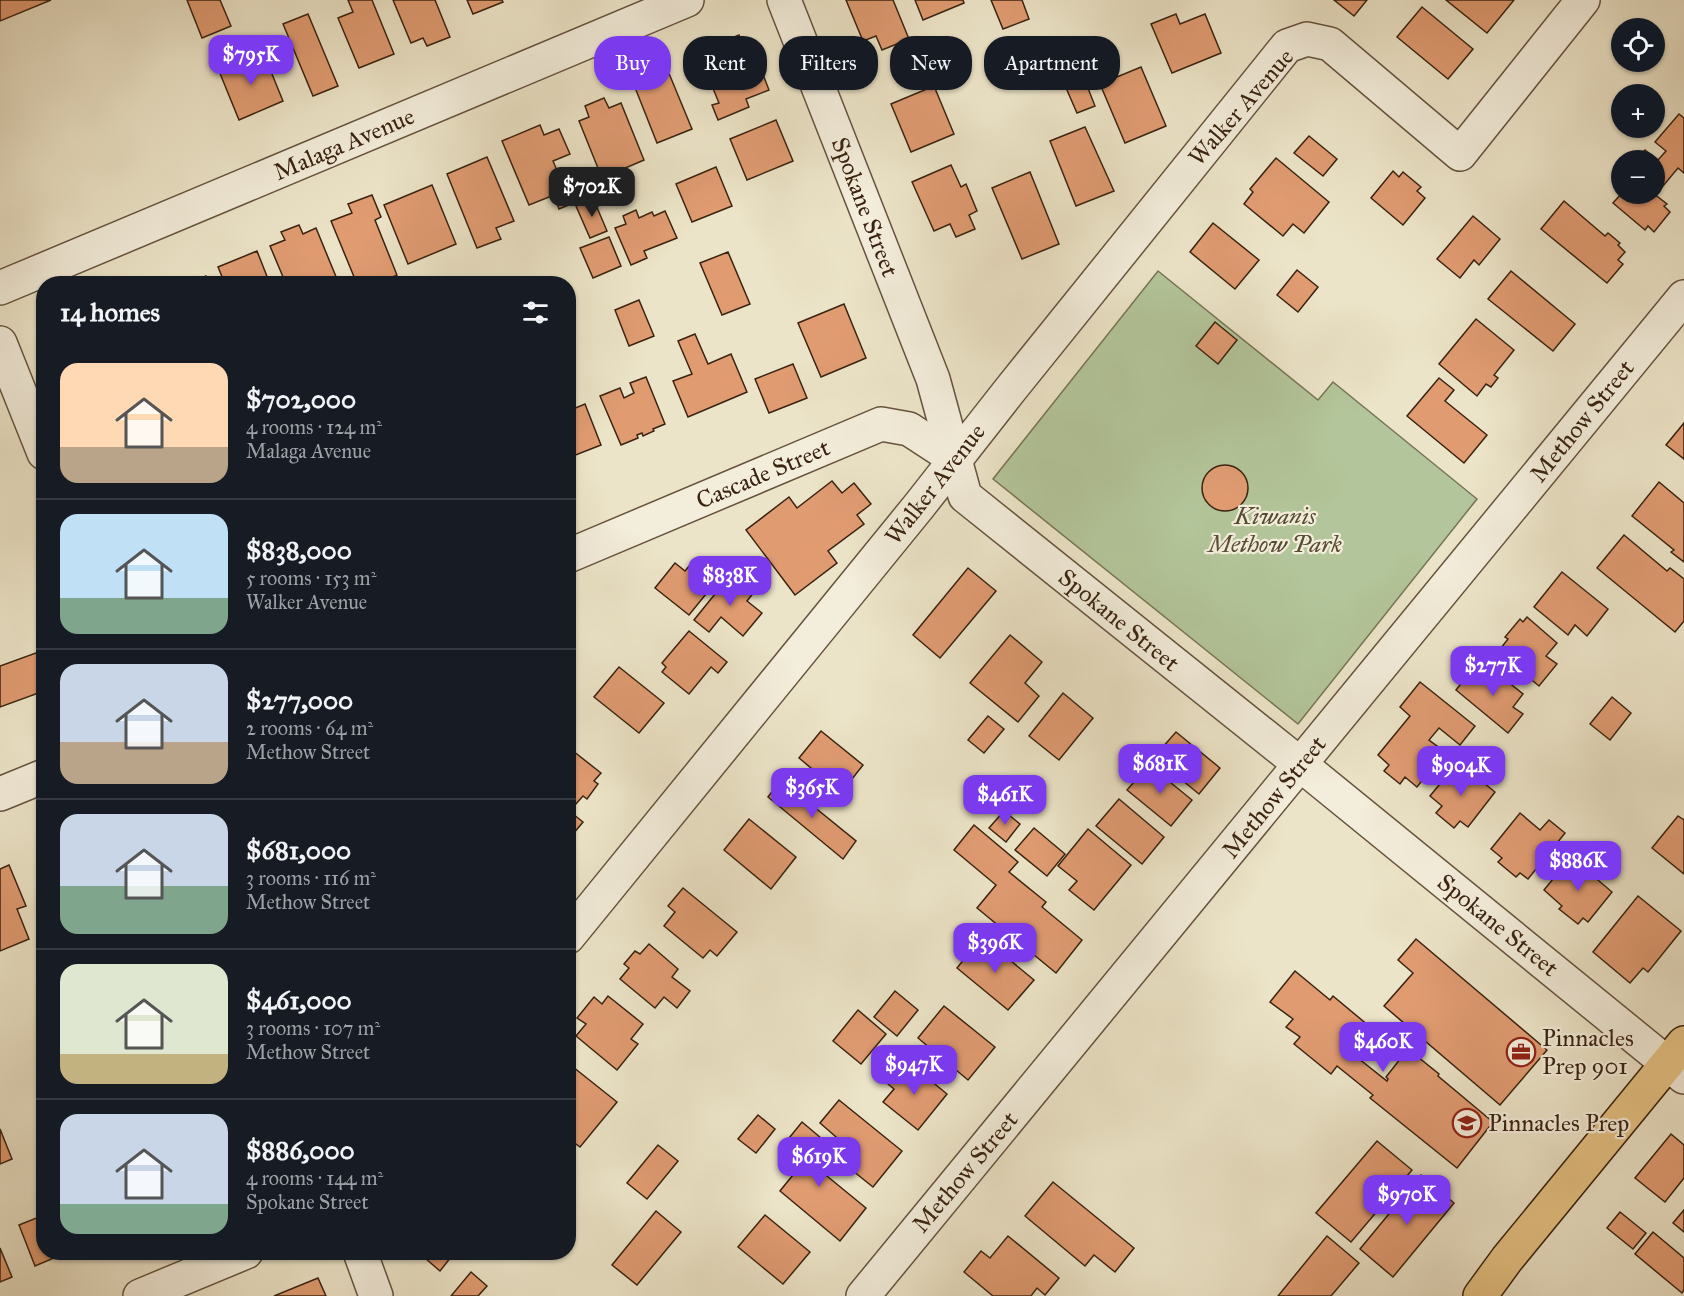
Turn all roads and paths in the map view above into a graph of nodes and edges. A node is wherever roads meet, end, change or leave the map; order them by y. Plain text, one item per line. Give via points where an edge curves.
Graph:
1 (687, 0) edge
2 (784, 0) edge
3 (1583, 0) edge
4 (0, 288) edge
5 (1684, 297) edge
6 (0, 343) edge
7 (36, 433) edge
8 (955, 459) junction
9 (576, 553) edge
10 (1301, 765) junction
11 (36, 779) edge
12 (0, 794) edge
13 (576, 927) edge
14 (1679, 1061) edge
15 (227, 1260) edge
16 (363, 1260) edge
17 (140, 1296) edge
18 (376, 1296) edge
19 (863, 1296) edge
20 (1480, 1296) edge

1 - 4 street, Malaga Avenue
2 - 8 street, Spokane Street via 933,379
3 - 8 street, Walker Avenue via 1460,154 1330,44 1307,39 1287,46
5 - 10 street, Methow Street
6 - 7 street
8 - 9 street, Cascade Street via 909,429 881,424
8 - 10 street, Spokane Street via 965,496
8 - 13 street, Walker Avenue
10 - 14 street, Spokane Street
10 - 19 street, Methow Street
11 - 12 street
14 - 20 main road via 1515,1250
15 - 17 street
16 - 18 street

